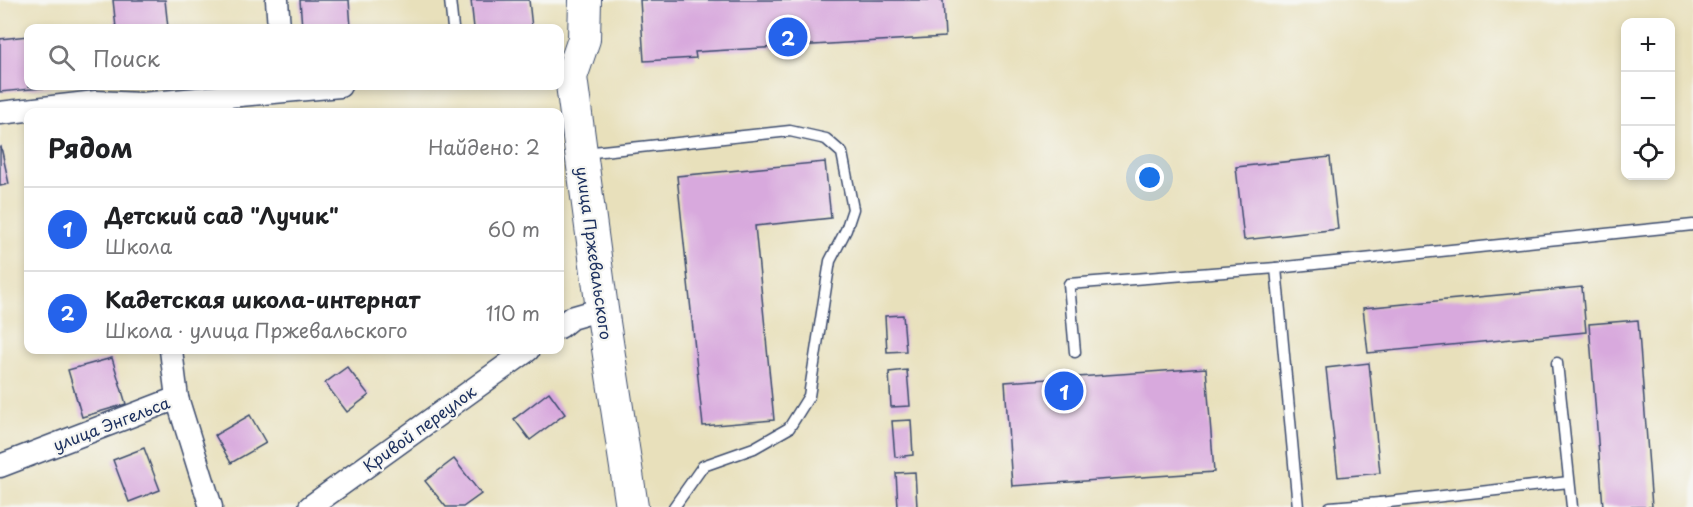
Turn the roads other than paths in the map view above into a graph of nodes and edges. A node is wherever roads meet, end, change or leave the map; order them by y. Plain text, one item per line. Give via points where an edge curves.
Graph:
1 (277, 0) edge
2 (450, 0) edge
3 (585, 0) edge
4 (279, 24) edge
5 (453, 24) edge
6 (565, 76) edge
7 (270, 90) edge
8 (44, 108) edge
9 (142, 108) edge
10 (24, 110) edge
11 (0, 113) edge
12 (582, 153) junction
13 (1693, 225) edge
14 (1276, 268) junction
15 (602, 309) junction
16 (564, 324) edge
17 (1075, 352) dead end
18 (172, 354) edge
19 (522, 354) edge
20 (1557, 363) dead end
21 (177, 398) junction
22 (0, 466) edge
23 (1569, 482) junction
24 (1380, 505) edge
25 (211, 507) edge
26 (310, 507) edge
27 (632, 507) edge
28 (674, 507) edge
29 (1298, 507) edge
30 (1330, 507) edge
31 (1572, 507) edge

1 - 4 street
2 - 5 lane
3 - 6 street, улица Пржевальского via 584,39
6 - 12 street, улица Пржевальского
7 - 9 street
8 - 9 street via 96,102
10 - 11 street
12 - 15 street, улица Пржевальского
12 - 28 lane via 790,131 826,139 842,153 853,209 830,261 809,396 789,428 754,448 703,466
13 - 14 lane
14 - 17 lane via 1069,284
14 - 29 lane
15 - 16 street
15 - 27 street, улица Пржевальского
18 - 21 street, улица Энгельса
19 - 26 street, Кривой переулок
20 - 23 lane
21 - 22 street, улица Энгельса
21 - 25 street
23 - 24 lane
23 - 31 lane
24 - 30 lane

